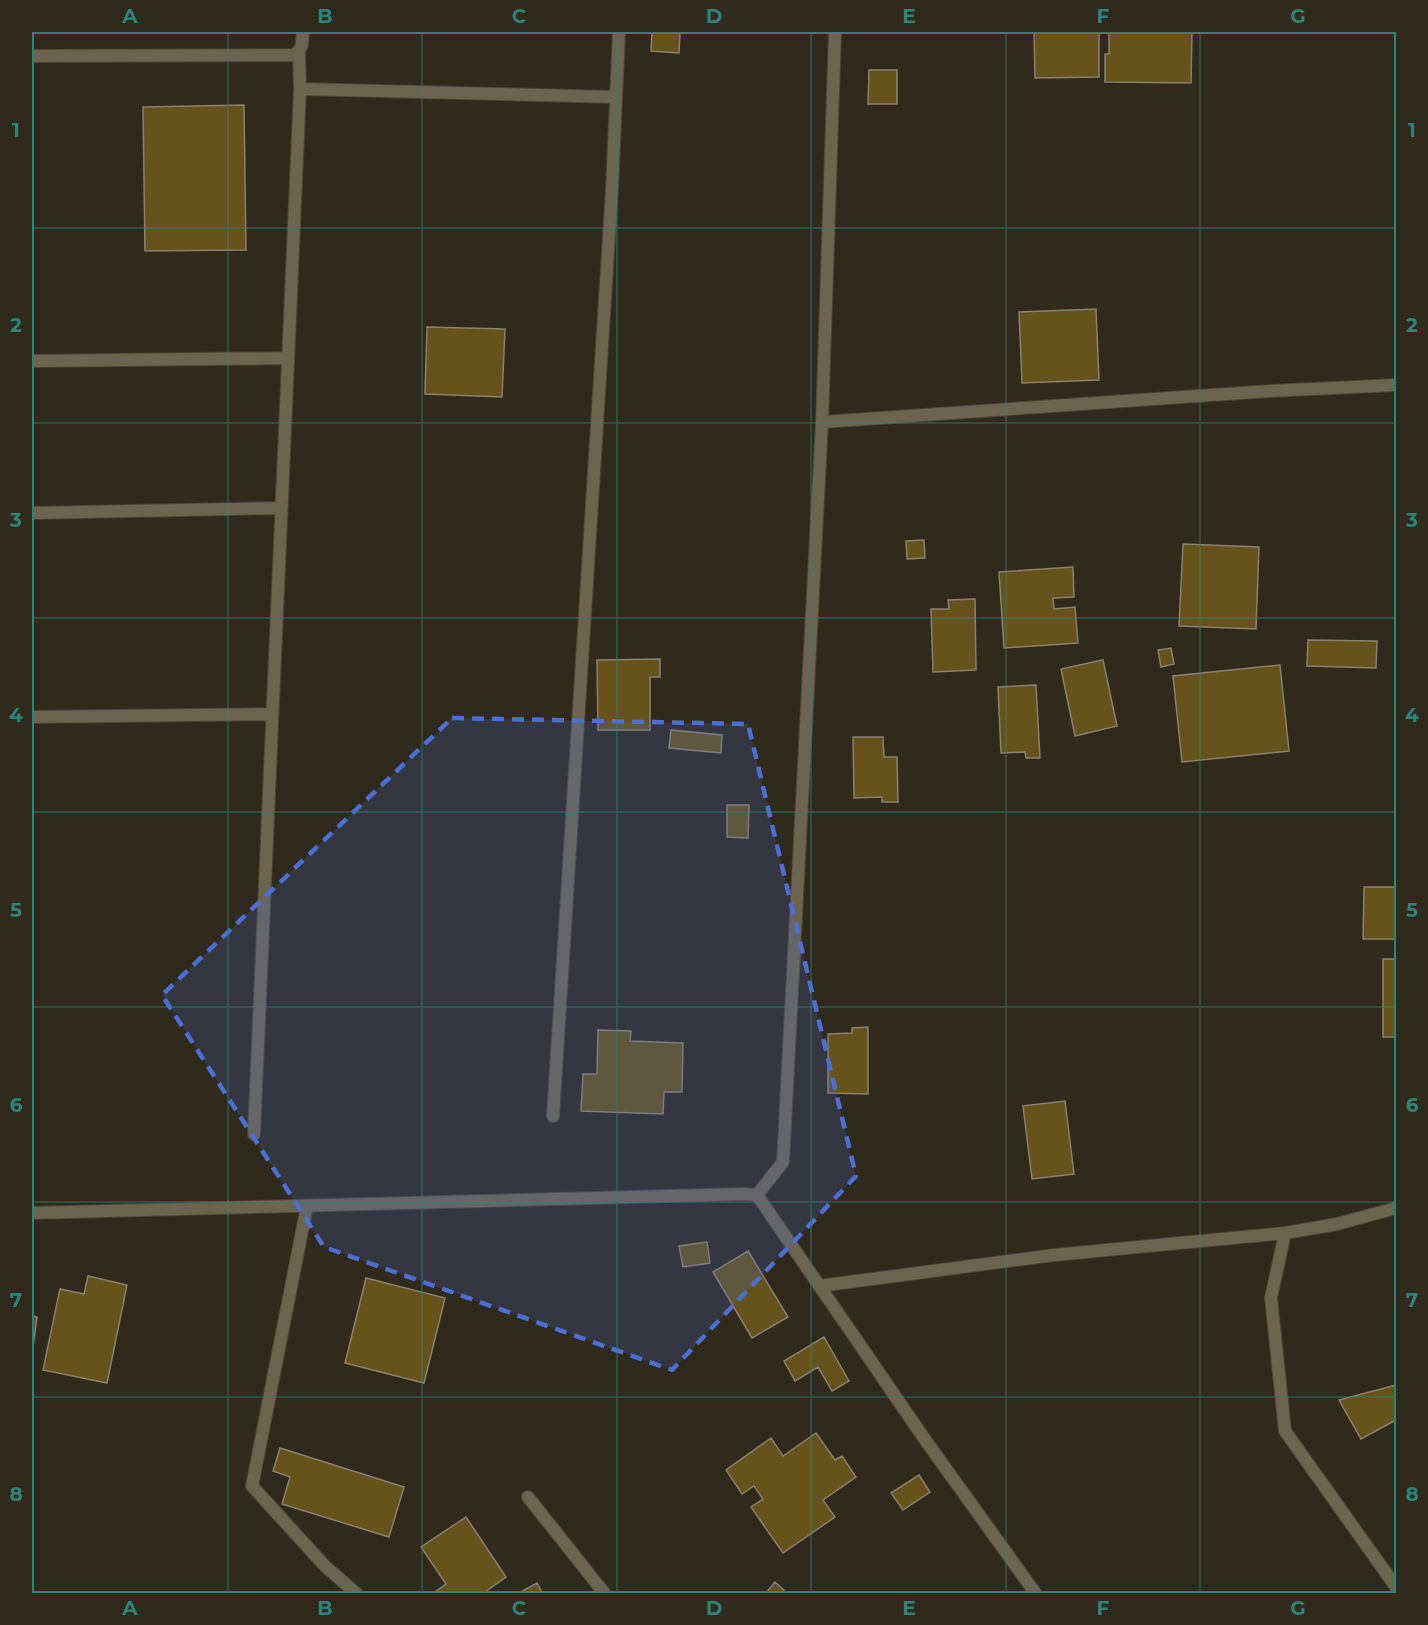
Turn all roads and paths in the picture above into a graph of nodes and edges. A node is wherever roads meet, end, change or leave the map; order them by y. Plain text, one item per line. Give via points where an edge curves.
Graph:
1 (303, 32) edge
2 (619, 32) edge
3 (835, 32) edge
4 (299, 52) junction
5 (32, 56) edge
6 (300, 89) junction
7 (616, 98) junction
8 (288, 358) junction
9 (32, 361) edge
10 (1396, 385) edge
11 (822, 422) junction
12 (281, 508) junction
13 (32, 513) edge
14 (272, 714) junction
15 (32, 717) edge
16 (553, 1116) dead end
17 (254, 1134) dead end
18 (757, 1196) junction
19 (307, 1206) junction
20 (1396, 1208) edge
21 (32, 1213) edge
22 (1285, 1233) junction
23 (819, 1286) junction
24 (528, 1497) dead end
25 (1396, 1587) edge
26 (357, 1593) edge
27 (605, 1593) edge
28 (1036, 1593) edge

1 - 4 street
2 - 7 street
3 - 11 street
4 - 5 street
4 - 6 street
6 - 7 street
6 - 8 street
7 - 16 street
8 - 9 street
8 - 12 street
10 - 11 street
11 - 18 street via 783,1162
12 - 13 street
12 - 14 street
14 - 15 street
14 - 17 street
18 - 19 street
18 - 23 street
19 - 21 street
19 - 26 street via 252,1486 325,1566
20 - 22 street
22 - 23 street via 1054,1255
22 - 25 street via 1271,1298 1285,1431
23 - 28 street
24 - 27 street

